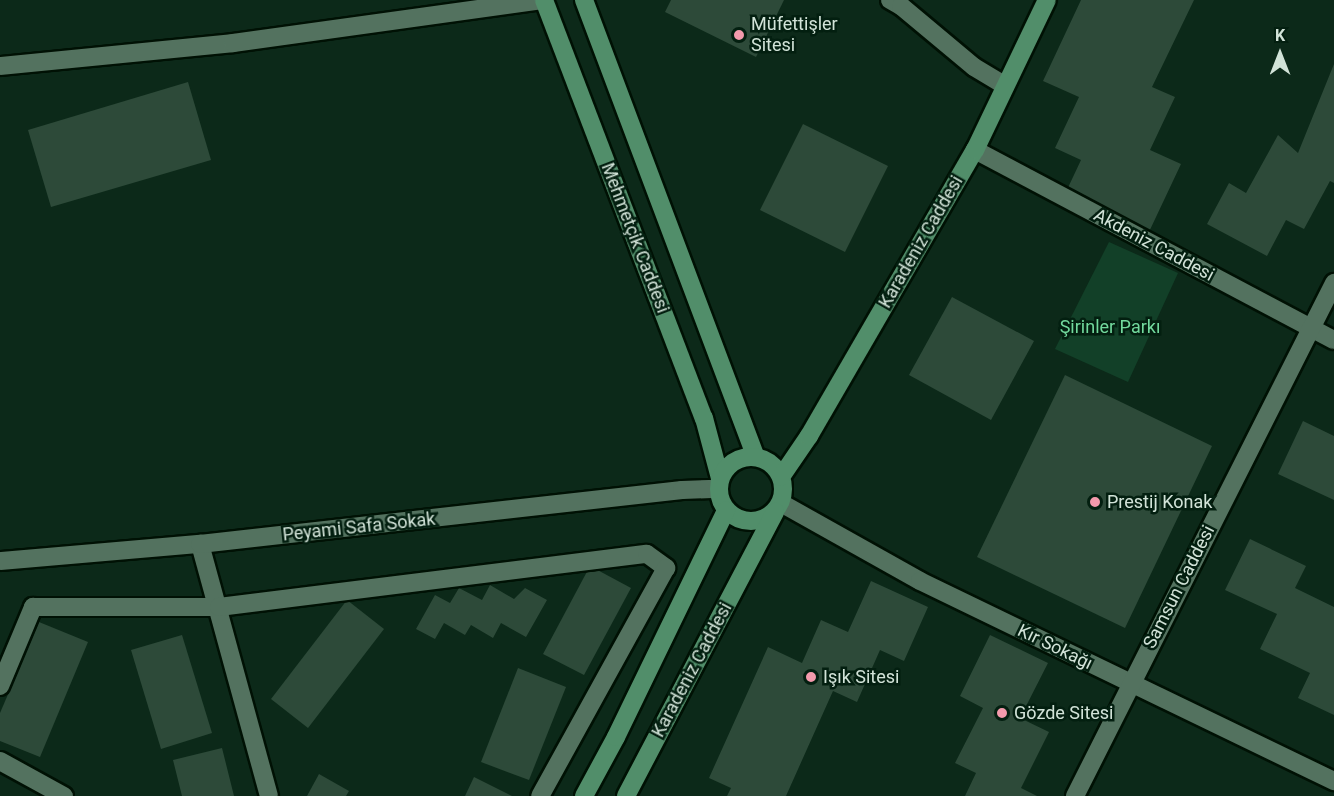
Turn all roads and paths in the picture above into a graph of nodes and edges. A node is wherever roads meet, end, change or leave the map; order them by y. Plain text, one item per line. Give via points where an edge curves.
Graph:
1 (544, 0) edge
2 (584, 0) edge
3 (890, 0) edge
4 (1047, 0) edge
5 (0, 66) edge
6 (1004, 85) junction
7 (975, 150) junction
8 (1334, 282) edge
9 (1311, 328) junction
10 (1334, 340) edge
11 (755, 456) junction
12 (781, 477) junction
13 (719, 483) junction
14 (778, 507) junction
15 (726, 510) junction
16 (200, 544) junction
17 (0, 561) edge
18 (219, 607) junction
19 (1130, 684) junction
20 (0, 687) edge
21 (0, 761) edge
22 (1334, 781) edge
23 (64, 796) edge
24 (269, 796) edge
25 (540, 796) edge
26 (584, 796) edge
27 (626, 796) edge
28 (1075, 796) edge

1 - 5 street via 233,43
1 - 13 main road, Mehmetçik Caddesi via 704,418
2 - 11 main road, Mehmetçik Caddesi
3 - 6 street via 974,67
4 - 6 main road, Karadeniz Caddesi
6 - 7 main road, Karadeniz Caddesi
7 - 9 street, Akdeniz Caddesi
7 - 12 main road, Karadeniz Caddesi
8 - 9 street, Samsun Caddesi
9 - 10 street, Akdeniz Caddesi
9 - 19 street, Samsun Caddesi
11 - 12 main road via 775,467
11 - 13 main road via 735,461 726,468
12 - 14 main road via 784,488
13 - 15 main road
13 - 16 street, Peyami Safa Sokak
14 - 15 main road via 756,522 744,522
14 - 19 street, Kır Sokağı
14 - 27 main road, Karadeniz Caddesi
15 - 26 main road, Karadeniz Caddesi
16 - 17 street, Peyami Safa Sokak
16 - 18 street
18 - 20 street via 33,606
18 - 24 street
18 - 25 street via 647,554 666,568
19 - 22 street, Kır Sokağı
19 - 28 street, Samsun Caddesi
21 - 23 street

